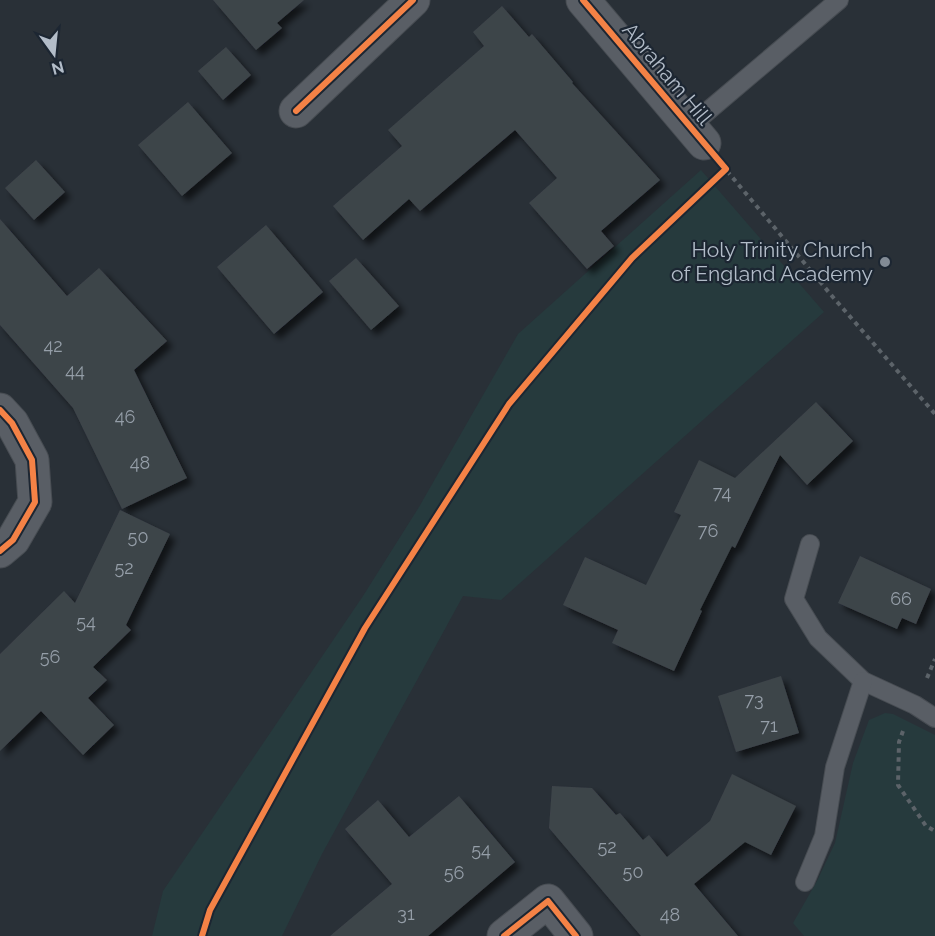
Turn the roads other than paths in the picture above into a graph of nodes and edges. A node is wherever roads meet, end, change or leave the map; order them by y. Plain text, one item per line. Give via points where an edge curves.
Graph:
1 (413, 0) edge
2 (583, 0) edge
3 (839, 0) edge
4 (296, 111) dead end
5 (697, 135) joint
6 (0, 410) edge
7 (810, 544) dead end
8 (0, 551) edge
9 (863, 681) junction
10 (935, 718) edge
11 (804, 882) dead end
12 (504, 936) edge
13 (576, 936) edge

1 - 4 street
2 - 5 street, Abraham Hill
3 - 5 lane
6 - 8 street via 12,423 32,460 35,502 13,540
7 - 9 lane via 794,599 818,638
9 - 10 lane
9 - 11 lane via 834,767 824,836
12 - 13 street via 548,901

